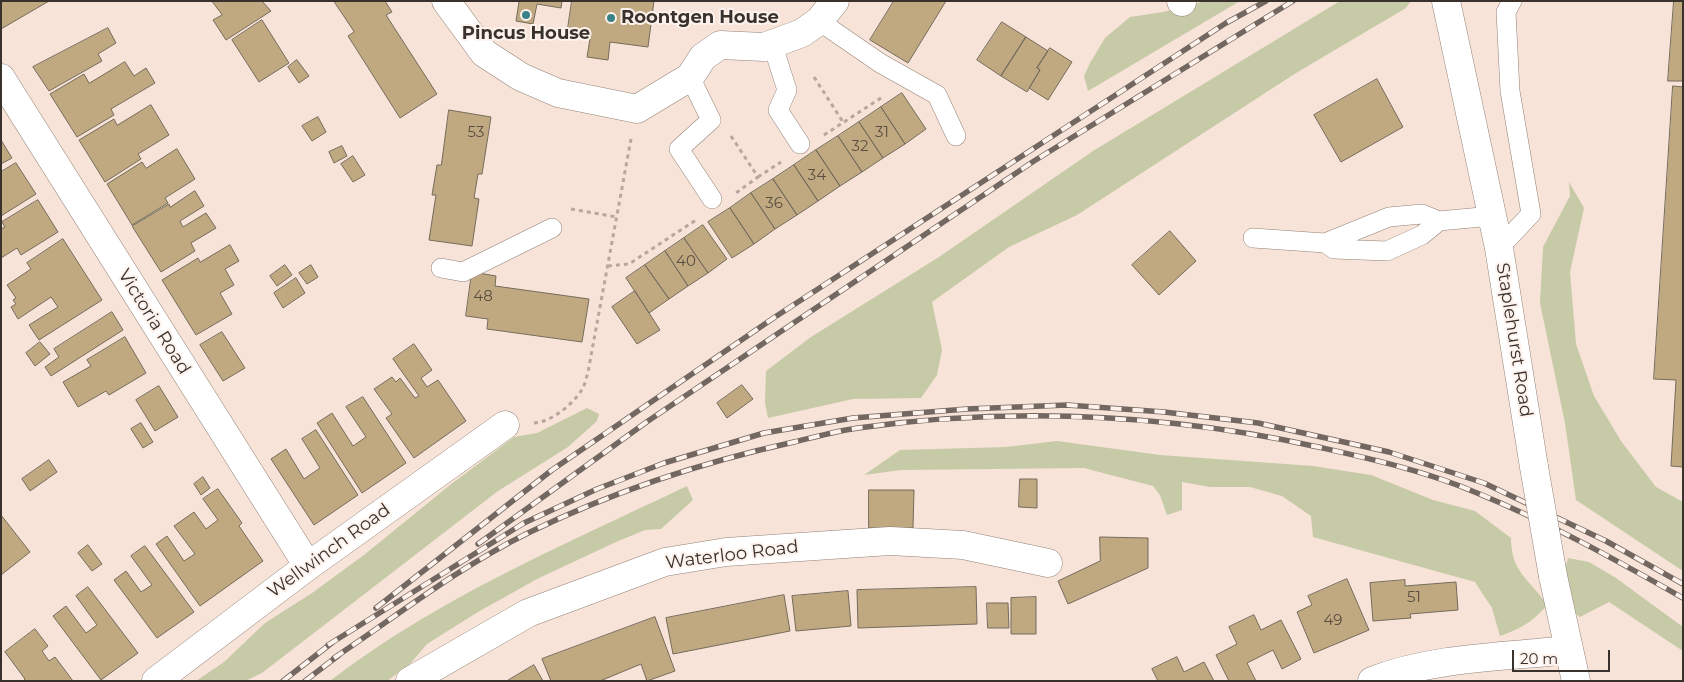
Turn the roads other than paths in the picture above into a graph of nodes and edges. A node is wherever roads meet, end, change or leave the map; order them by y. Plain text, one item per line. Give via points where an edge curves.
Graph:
1 (446, 1) edge
2 (1446, 1) edge
3 (1512, 1) edge
4 (827, 11) edge
5 (772, 44) junction
6 (690, 77) junction
7 (1, 78) edge
8 (956, 136) dead end
9 (800, 144) dead end
10 (712, 199) dead end
11 (1492, 216) junction
12 (1439, 221) junction
13 (552, 228) dead end
14 (1253, 238) dead end
15 (1325, 244) junction
16 (1500, 248) junction
17 (441, 268) dead end
18 (505, 425) road end
19 (1048, 563) dead end
20 (308, 566) junction
21 (1569, 650) junction
22 (156, 681) edge
23 (410, 681) edge
24 (1372, 681) edge
25 (1576, 681) edge

1 - 6 street via 484,53 521,77 558,93 636,109
2 - 11 street, Staplehurst Road
3 - 16 lane via 1506,12 1510,91 1531,214
4 - 5 street via 802,33
4 - 8 lane via 880,63 937,95
5 - 6 street via 764,48 720,45 703,56
5 - 9 lane via 787,90 778,110
6 - 10 lane via 711,120 679,149
7 - 20 street, Victoria Road
11 - 12 lane
11 - 16 street, Staplehurst Road
12 - 15 lane via 1422,214 1389,217
12 - 15 lane via 1422,235 1387,251 1334,249
13 - 17 lane via 464,272
14 - 15 lane
16 - 21 street, Staplehurst Road, bridge via 1534,467
18 - 20 street, Wellwinch Road
19 - 23 street, Waterloo Road via 963,544 890,541 726,552 665,562 528,613
20 - 22 street, Wellwinch Road
21 - 24 street via 1434,664
21 - 25 street, Staplehurst Road

